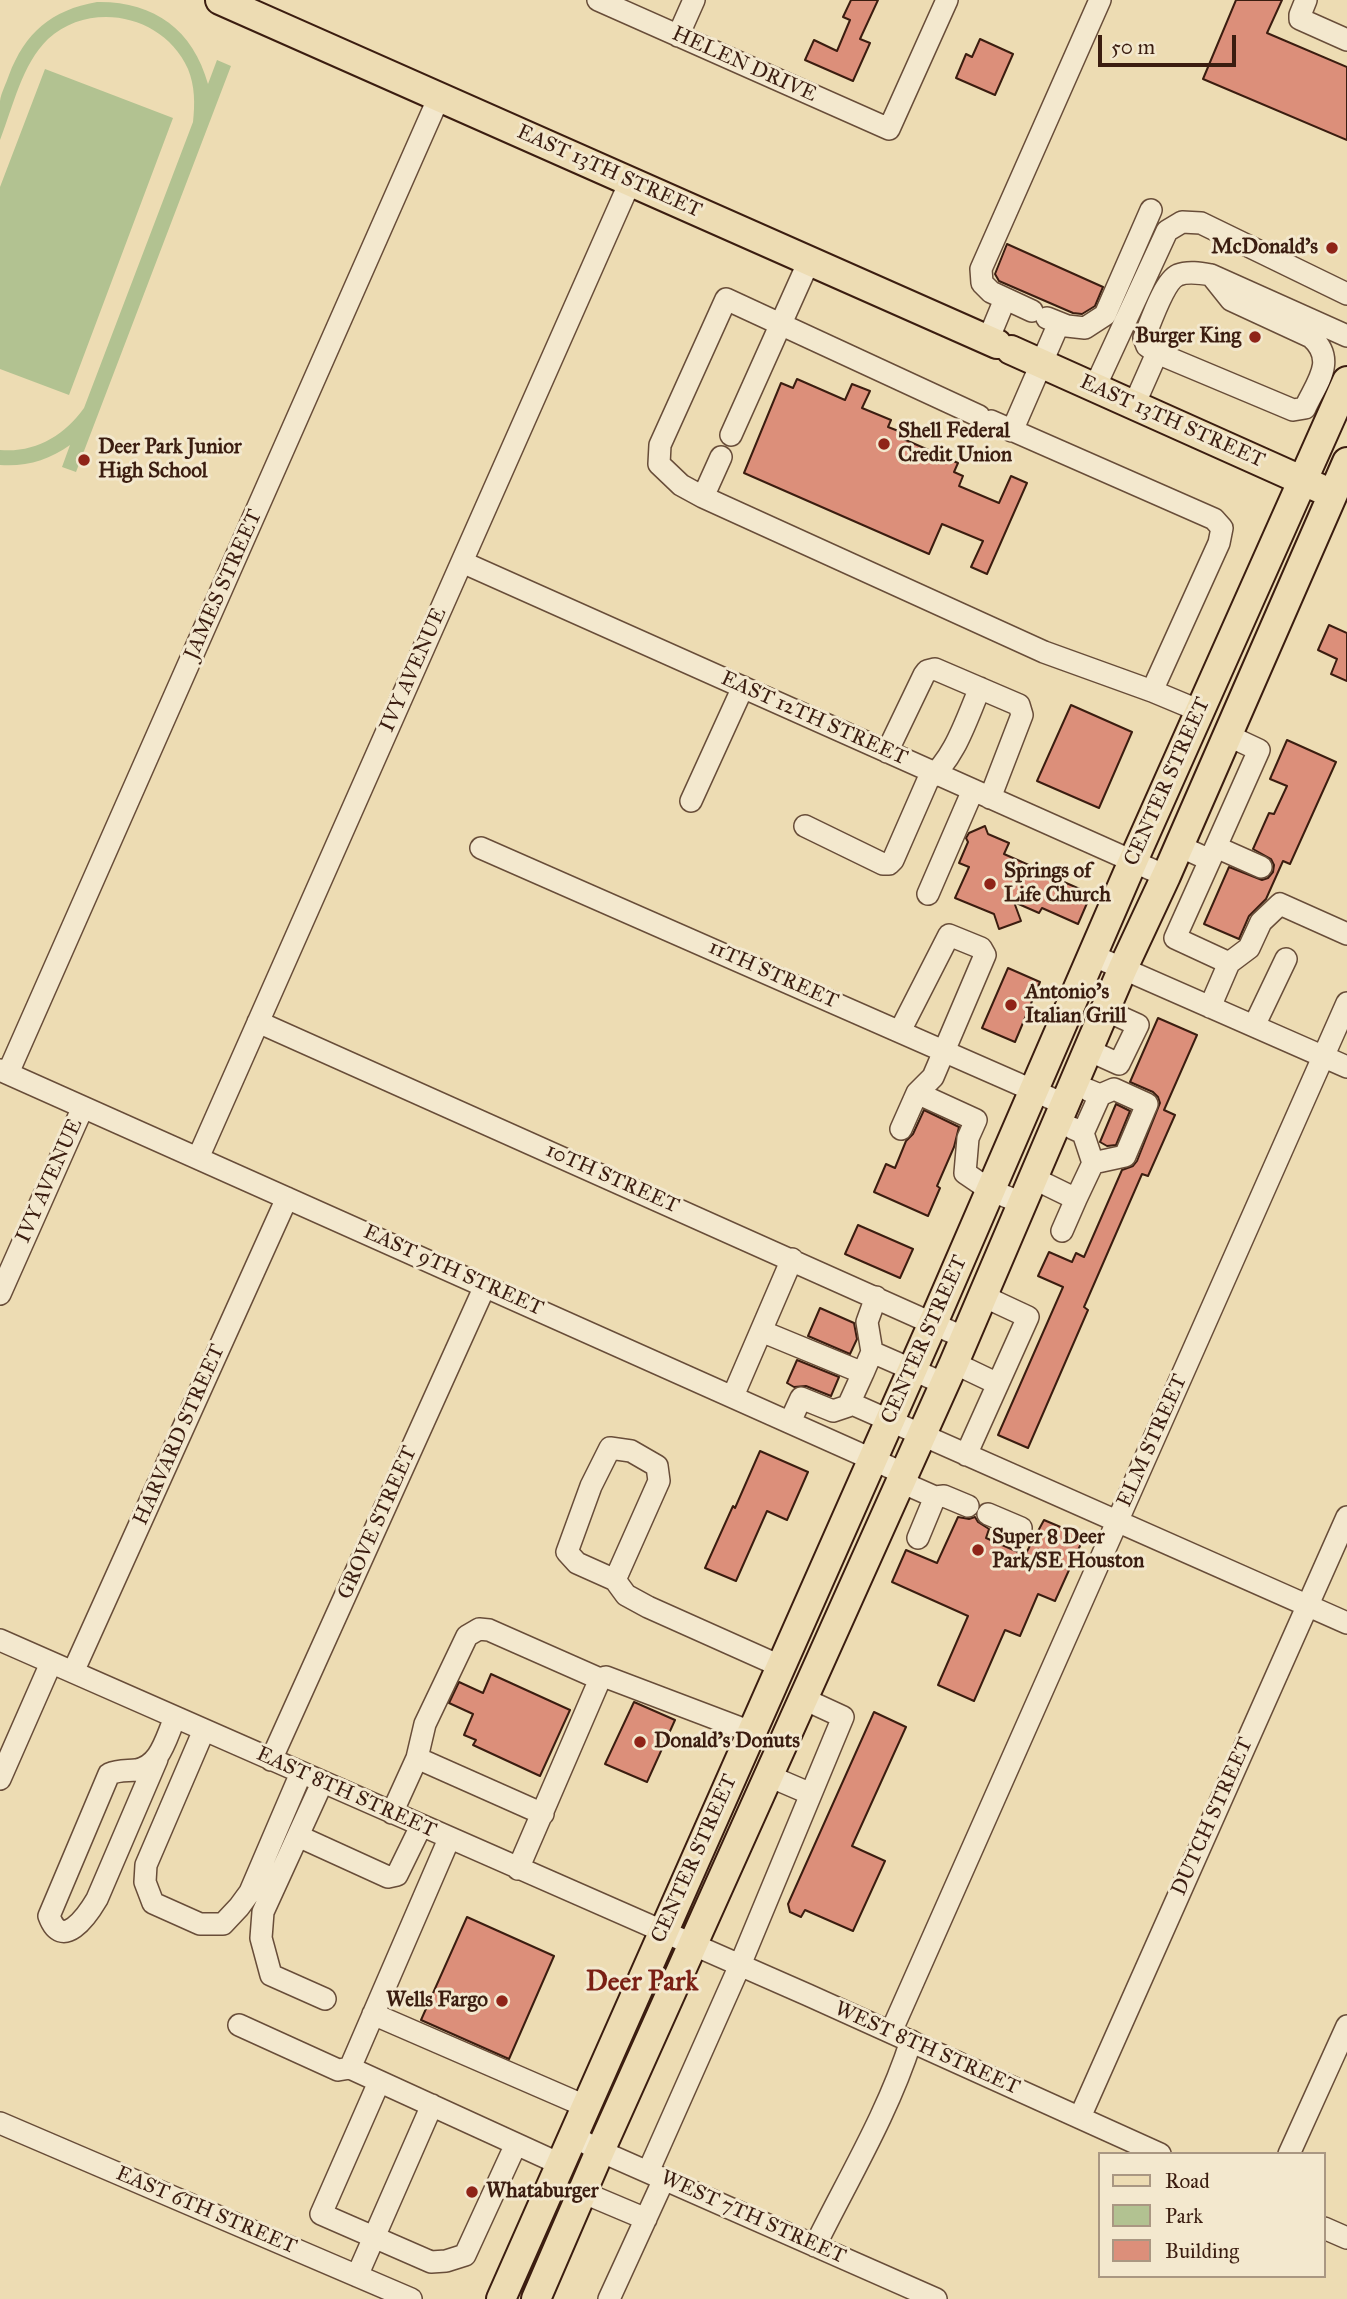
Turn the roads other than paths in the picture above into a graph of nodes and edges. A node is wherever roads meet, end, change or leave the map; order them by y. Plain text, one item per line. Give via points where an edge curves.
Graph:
1 (220, 0) edge
2 (598, 0) edge
3 (694, 0) edge
4 (947, 0) edge
5 (1100, 0) edge
6 (1306, 0) edge
7 (678, 36) junction
8 (1347, 40) edge
9 (439, 97) junction
10 (630, 182) junction
11 (1151, 210) dead end
12 (809, 261) junction
13 (1211, 275) junction
14 (1347, 294) edge
15 (1005, 299) junction
16 (1046, 317) junction
17 (781, 324) junction
18 (1347, 336) edge
19 (999, 345) junction
20 (1157, 353) junction
21 (1042, 364) junction
22 (1347, 381) edge
23 (1095, 387) junction
24 (1134, 405) junction
25 (1012, 431) junction
26 (731, 435) dead end
27 (721, 457) dead end
28 (1347, 462) edge
29 (1304, 481) junction
30 (704, 496) junction
31 (1340, 497) edge
32 (462, 562) junction
33 (743, 687) junction
34 (980, 688) junction
35 (1152, 691) junction
36 (1200, 712) junction
37 (1227, 735) junction
38 (887, 752) junction
39 (936, 774) junction
40 (1209, 777) junction
41 (1240, 792) junction
42 (982, 794) junction
43 (691, 801) dead end
44 (805, 827) dead end
45 (1184, 835) junction
46 (481, 848) dead end
47 (1215, 848) junction
48 (1133, 861) junction
49 (1261, 867) dead end
50 (1166, 876) junction
51 (928, 894) dead end
52 (1347, 934) edge
53 (1092, 955) junction
54 (1286, 958) dead end
55 (1229, 963) junction
56 (1123, 968) junction
57 (1347, 1003) edge
58 (1210, 1007) junction
59 (258, 1022) junction
60 (1254, 1026) junction
61 (900, 1031) junction
62 (945, 1051) junction
63 (1324, 1056) junction
64 (1347, 1067) edge
65 (4, 1072) edge
66 (1033, 1090) junction
67 (917, 1093) junction
68 (1100, 1095) junction
69 (1065, 1103) junction
70 (83, 1107) junction
71 (901, 1129) dead end
72 (1083, 1133) junction
73 (198, 1158) junction
74 (1093, 1163) junction
75 (990, 1190) junction
76 (1028, 1190) junction
77 (287, 1198) junction
78 (1076, 1199) junction
79 (1062, 1231) dead end
80 (792, 1259) junction
81 (485, 1286) junction
82 (0, 1294) edge
83 (983, 1296) junction
84 (876, 1297) junction
85 (933, 1323) junction
86 (761, 1331) junction
87 (872, 1352) junction
88 (954, 1362) junction
89 (912, 1369) junction
90 (863, 1373) junction
91 (998, 1384) junction
92 (733, 1396) junction
93 (850, 1403) junction
94 (890, 1421) junction
95 (790, 1422) junction
96 (922, 1435) junction
97 (966, 1455) junction
98 (872, 1460) junction
99 (903, 1478) junction
100 (935, 1497) junction
101 (968, 1506) dead end
102 (988, 1514) dead end
103 (1347, 1517) edge
104 (1118, 1522) junction
105 (1021, 1528) dead end
106 (918, 1538) dead end
107 (615, 1580) junction
108 (1308, 1606) junction
109 (1347, 1623) edge
110 (0, 1640) edge
111 (51, 1662) junction
112 (780, 1666) junction
113 (73, 1672) junction
114 (600, 1679) junction
115 (804, 1699) junction
116 (175, 1717) junction
117 (204, 1730) junction
118 (751, 1732) junction
119 (417, 1758) junction
120 (157, 1759) junction
121 (271, 1760) junction
122 (301, 1773) junction
123 (769, 1776) junction
124 (0, 1779) edge
125 (323, 1783) junction
126 (811, 1794) junction
127 (392, 1813) junction
128 (543, 1814) junction
129 (421, 1826) junction
130 (298, 1836) junction
131 (449, 1839) junction
132 (518, 1869) junction
133 (663, 1933) junction
134 (692, 1945) junction
135 (740, 1965) junction
136 (325, 1999) dead end
137 (373, 2014) junction
138 (239, 2025) dead end
139 (1347, 2026) edge
140 (891, 2032) junction
141 (911, 2041) junction
142 (350, 2068) junction
143 (379, 2082) junction
144 (432, 2105) junction
145 (585, 2106) junction
146 (1080, 2117) junction
147 (0, 2123) edge
148 (572, 2135) junction
149 (516, 2144) junction
150 (600, 2151) junction
151 (1156, 2152) edge
152 (1290, 2152) edge
153 (559, 2164) junction
154 (656, 2176) junction
155 (582, 2192) junction
156 (646, 2220) junction
157 (1326, 2229) edge
158 (374, 2237) junction
159 (1347, 2238) edge
160 (815, 2246) junction
161 (357, 2276) junction
162 (539, 2298) edge
163 (411, 2299) edge
164 (501, 2299) edge
165 (609, 2299) edge
166 (936, 2299) edge

1 - 9 main road, EAST 13TH STREET
2 - 7 street, HELEN DRIVE
3 - 7 street
4 - 7 street, HELEN DRIVE via 889,129
5 - 15 street via 981,270 982,283
6 - 8 street via 1300,19
9 - 10 main road, EAST 13TH STREET
9 - 65 street, JAMES STREET
10 - 12 main road, EAST 13TH STREET
10 - 32 street, IVY AVENUE
11 - 16 street via 1105,315 1085,328
12 - 17 street
12 - 19 main road, EAST 13TH STREET
13 - 18 street
13 - 20 street via 1176,275 1167,285 1144,338
13 - 20 street via 1231,300 1321,346 1325,362 1305,408 1293,410
14 - 23 street via 1201,223 1182,222 1167,231
15 - 16 street
15 - 19 street
16 - 21 street
17 - 25 street
17 - 26 street
17 - 30 street via 726,299 660,445 659,464 681,485
19 - 21 main road, EAST 13TH STREET
20 - 24 street
21 - 23 main road, EAST 13TH STREET
21 - 25 street
22 - 29 main road, CENTER STREET
23 - 24 main road, EAST 13TH STREET
24 - 29 main road, EAST 13TH STREET
25 - 35 street via 1214,519 1222,528
27 - 30 street
28 - 31 main road, CENTER STREET
29 - 31 main road, EAST 13TH STREET
29 - 36 main road, CENTER STREET
30 - 35 street via 1044,652
31 - 37 main road, CENTER STREET
32 - 33 street, EAST 12TH STREET
32 - 59 street, IVY AVENUE
33 - 38 street, EAST 12TH STREET
33 - 43 street
34 - 38 street via 935,669 927,671
34 - 39 street via 954,747
34 - 42 street via 1021,710
35 - 36 street
36 - 48 main road, CENTER STREET
37 - 40 main road, CENTER STREET
37 - 41 street via 1259,750
38 - 39 street, EAST 12TH STREET
39 - 42 street, EAST 12TH STREET
39 - 44 street via 928,780 889,864
40 - 41 street
40 - 45 main road, CENTER STREET
41 - 47 street
42 - 48 street, EAST 12TH STREET
42 - 51 street
45 - 47 street
45 - 50 main road, CENTER STREET
46 - 61 street, 11TH STREET
47 - 49 street
47 - 55 street via 1175,939
48 - 50 street, EAST 12TH STREET
48 - 53 main road, CENTER STREET
50 - 56 main road, CENTER STREET
52 - 55 street via 1280,904 1261,922 1249,948
53 - 56 street
53 - 66 main road, CENTER STREET
54 - 60 street
55 - 58 street
56 - 58 street
56 - 69 main road, CENTER STREET
57 - 63 street, ELM STREET
58 - 60 street
59 - 73 street, IVY AVENUE
59 - 80 street, 10TH STREET
60 - 63 street
61 - 62 street, 11TH STREET
61 - 62 street via 949,935 981,948 985,955
62 - 66 street, 11TH STREET
62 - 67 street via 933,1077
63 - 64 street
63 - 104 street, ELM STREET
65 - 70 street, EAST 9TH STREET
66 - 69 street, 11TH STREET
66 - 75 main road, CENTER STREET
67 - 71 street
67 - 75 street via 976,1120 968,1138 965,1173
68 - 69 street
68 - 72 street
68 - 74 street via 1114,1089 1147,1104 1125,1156
69 - 72 street
69 - 76 main road, CENTER STREET
70 - 73 street, EAST 9TH STREET
70 - 82 street, IVY AVENUE
72 - 74 street
73 - 77 street, EAST 9TH STREET
74 - 78 street
75 - 76 street
75 - 85 main road, CENTER STREET
76 - 78 street
76 - 83 main road, CENTER STREET
77 - 81 street, EAST 9TH STREET
77 - 113 street, HARVARD STREET
78 - 79 street
80 - 84 street, 10TH STREET
80 - 86 street
81 - 92 street, EAST 9TH STREET
81 - 121 street, GROVE STREET
83 - 88 main road, CENTER STREET
83 - 91 street via 1028,1317
84 - 85 street, 10TH STREET
84 - 87 street via 867,1322
85 - 88 street, 10TH STREET
85 - 89 main road, CENTER STREET
86 - 90 street
86 - 92 street
87 - 89 street
87 - 90 street
88 - 89 street
88 - 91 street
88 - 96 main road, CENTER STREET
89 - 94 main road, CENTER STREET
90 - 93 street
91 - 97 street
92 - 95 street, EAST 9TH STREET
93 - 94 street
93 - 95 street via 834,1411 801,1398
94 - 96 street
94 - 98 main road, CENTER STREET
95 - 98 street, EAST 9TH STREET
96 - 97 street
96 - 99 main road, CENTER STREET
97 - 104 street
98 - 99 street, EAST 9TH STREET
98 - 112 main road, CENTER STREET
99 - 100 street, EAST 9TH STREET
99 - 115 main road, CENTER STREET
100 - 101 street, EAST 9TH STREET
100 - 106 street
102 - 105 street
103 - 108 street, DUTCH STREET
104 - 108 street
104 - 140 street, ELM STREET
107 - 107 street via 659,1481 657,1466 631,1451 610,1448 567,1552 577,1563
107 - 112 street via 626,1595 648,1607
108 - 109 street
108 - 146 street, DUTCH STREET
110 - 111 street, EAST 8TH STREET
111 - 113 street, EAST 8TH STREET
111 - 124 street
112 - 118 main road, CENTER STREET
113 - 116 street, EAST 8TH STREET
114 - 118 street via 606,1677
114 - 119 street via 489,1629 479,1629 467,1636 445,1680 425,1724
114 - 128 street
115 - 123 main road, CENTER STREET
115 - 126 street via 844,1717
116 - 117 street, EAST 8TH STREET
116 - 120 street
117 - 121 street, EAST 8TH STREET
117 - 122 street via 146,1865 145,1882 153,1903 188,1919 223,1924 239,1907 250,1892
118 - 133 main road, CENTER STREET
119 - 127 street
119 - 128 street
120 - 120 street via 147,1767 108,1774 49,1916 52,1925 72,1930 87,1918
121 - 122 street, EAST 8TH STREET
122 - 125 street, EAST 8TH STREET
123 - 126 street
123 - 134 main road, CENTER STREET
125 - 127 street, EAST 8TH STREET
125 - 130 street
126 - 135 street
127 - 129 street, EAST 8TH STREET
128 - 132 street
129 - 130 street via 403,1867 388,1877
129 - 131 street, EAST 8TH STREET
130 - 136 street via 263,1912 261,1938 271,1975
131 - 132 street, EAST 8TH STREET
131 - 137 street
132 - 133 street, EAST 8TH STREET
133 - 134 street, EAST 8TH STREET
133 - 145 main road, CENTER STREET
134 - 135 street, WEST 8TH STREET
134 - 150 main road, CENTER STREET
135 - 140 street, WEST 8TH STREET
135 - 154 street
137 - 142 street
137 - 145 street
138 - 142 street via 338,2070
139 - 152 street
140 - 141 street, WEST 8TH STREET
141 - 146 street, WEST 8TH STREET
141 - 160 street via 867,2144
142 - 143 street
143 - 144 street
143 - 158 street via 321,2214
144 - 149 street
144 - 158 street
145 - 148 main road, CENTER STREET
146 - 151 street, WEST 8TH STREET
147 - 161 street, EAST 6TH STREET
148 - 150 street, WEST 7TH STREET
148 - 153 main road, CENTER STREET
149 - 153 street
149 - 158 street via 465,2255 431,2262
150 - 154 street, WEST 7TH STREET
150 - 155 main road, CENTER STREET
153 - 164 main road, CENTER STREET
154 - 156 street
154 - 160 street, WEST 7TH STREET
155 - 156 street
155 - 162 main road, CENTER STREET
156 - 165 street
157 - 159 street
158 - 161 street
160 - 166 street, WEST 7TH STREET
161 - 163 street, EAST 6TH STREET

